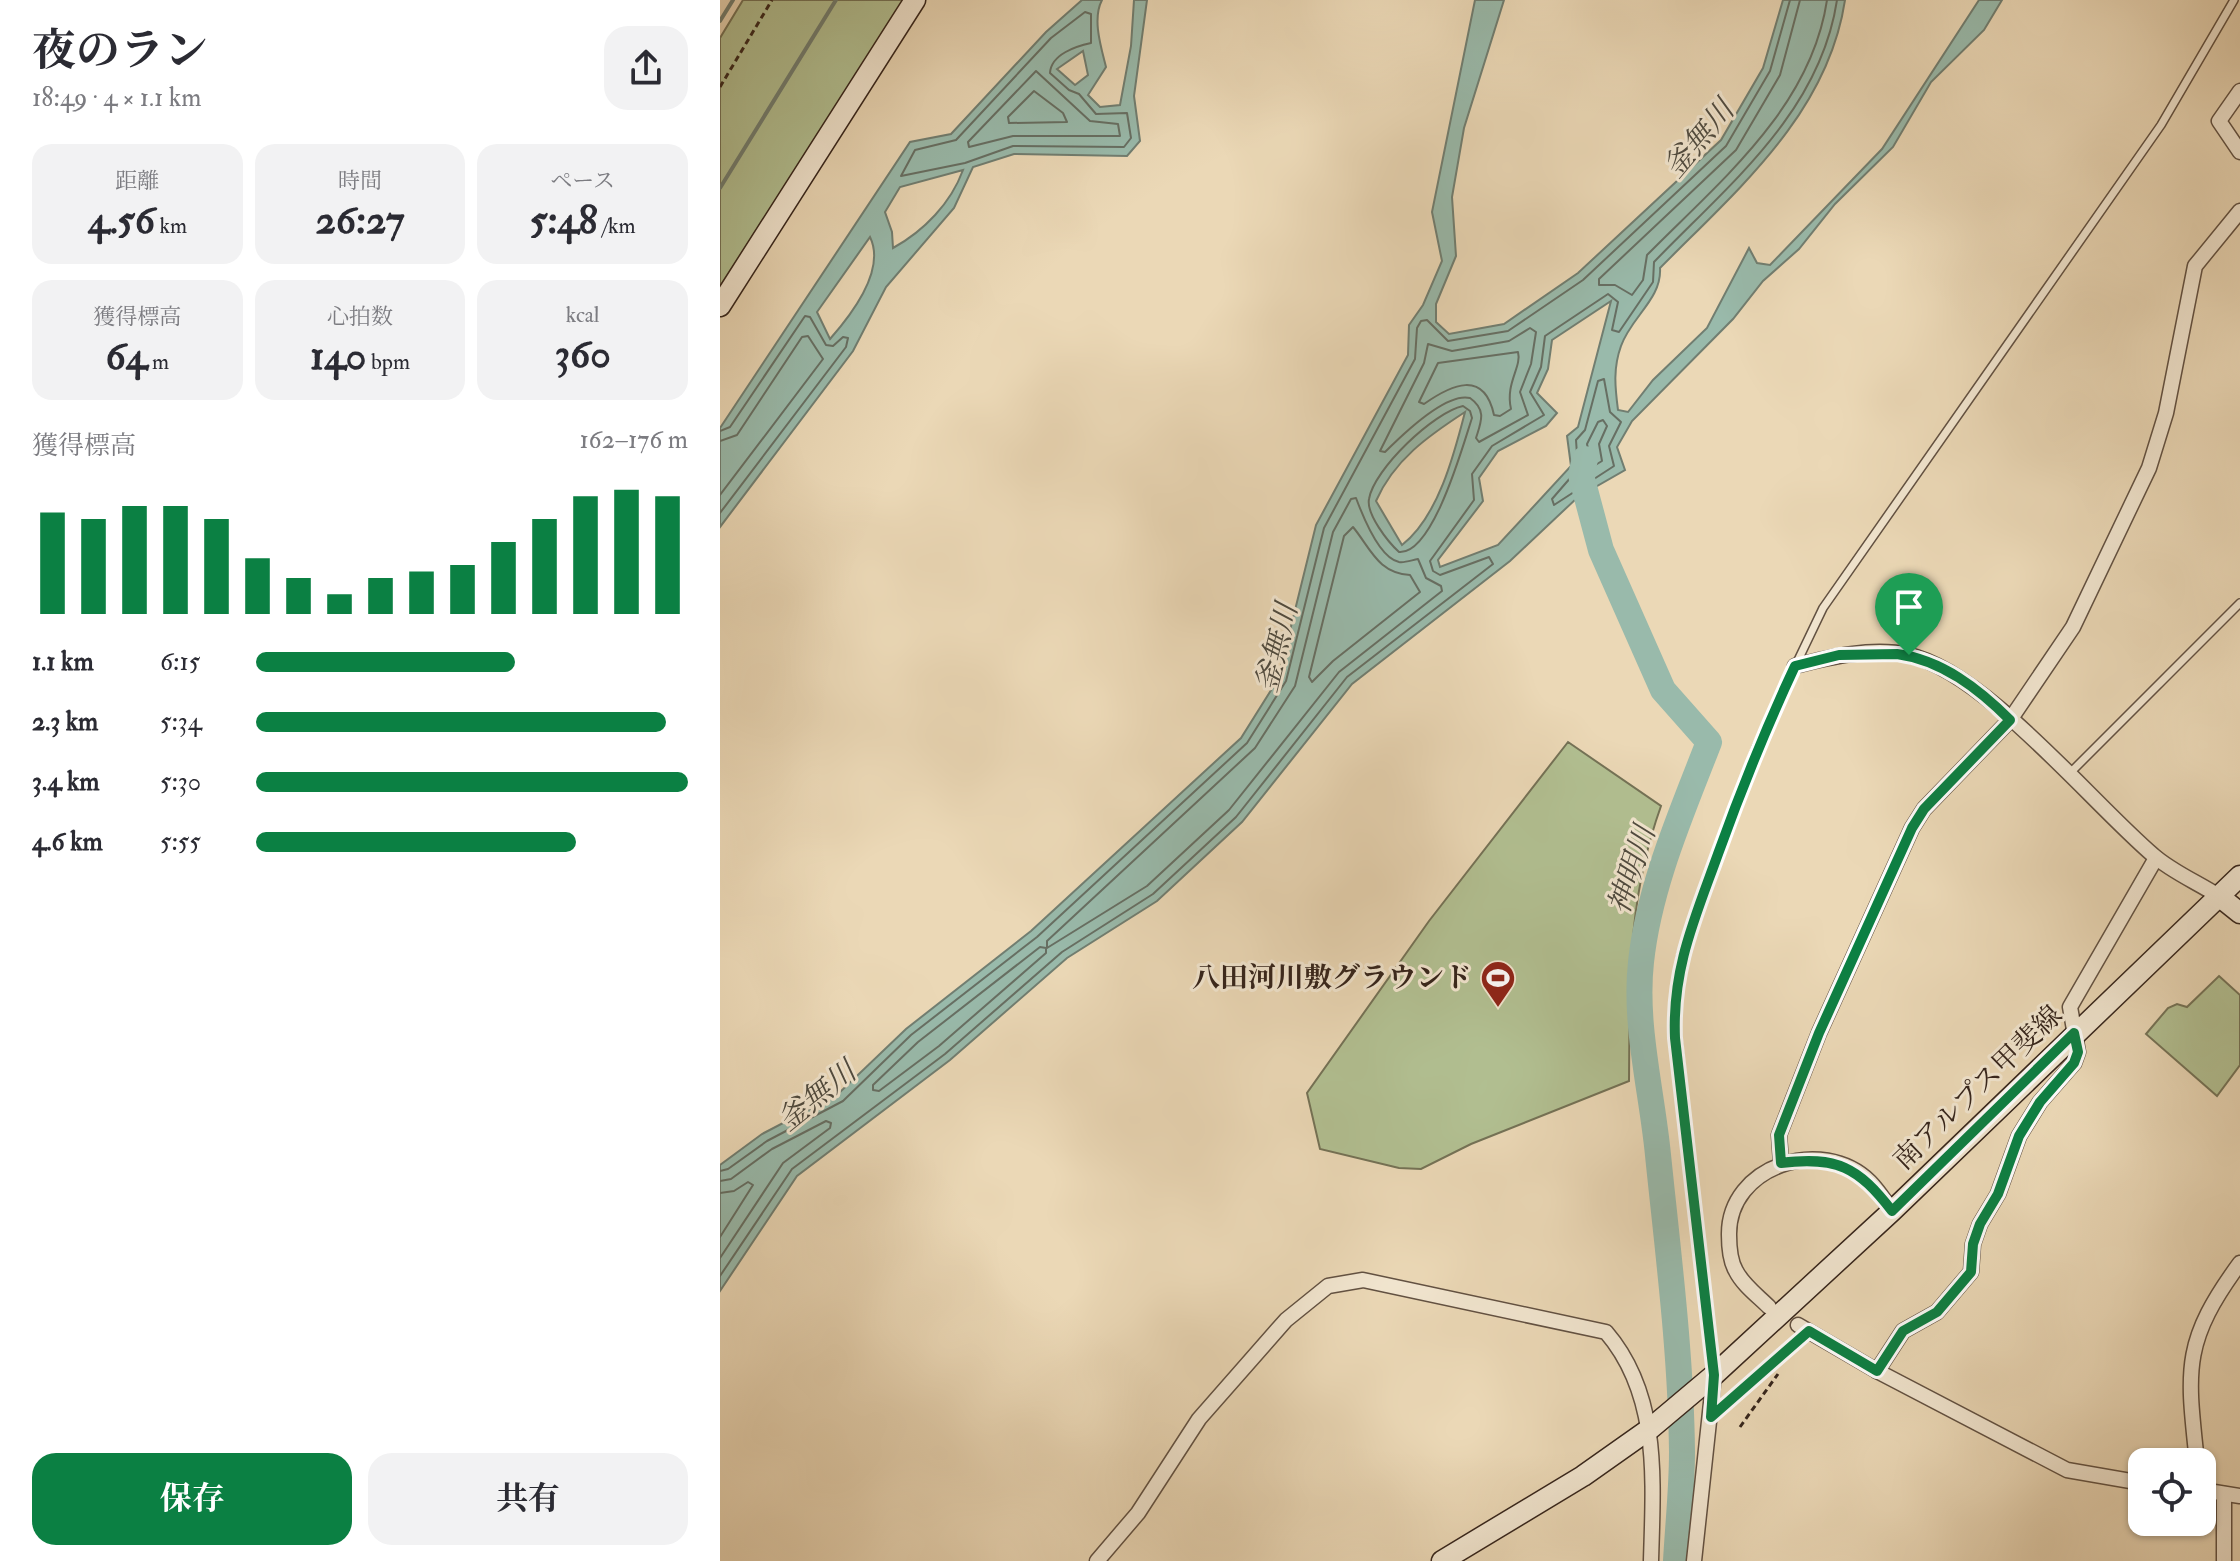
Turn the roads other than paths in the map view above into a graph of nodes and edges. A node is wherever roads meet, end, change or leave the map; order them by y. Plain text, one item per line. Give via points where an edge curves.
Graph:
1 (915, 0) edge
2 (2234, 0) edge
3 (2240, 91) edge
4 (2240, 152) edge
5 (2240, 211) edge
6 (720, 306) edge
7 (2240, 603) edge
8 (1795, 666) junction
9 (2010, 720) junction
10 (2068, 775) junction
11 (2156, 858) junction
12 (2240, 876) edge
13 (2220, 897) junction
14 (2240, 913) edge
15 (2074, 1033) junction
16 (1781, 1163) junction
17 (1892, 1211) junction
18 (2240, 1263) edge
19 (1769, 1307) dead end
20 (1803, 1328) joint
21 (1877, 1371) junction
22 (1706, 1382) junction
23 (1711, 1417) junction
24 (1655, 1425) junction
25 (2195, 1448) edge
26 (2128, 1481) edge
27 (2216, 1493) edge
28 (2224, 1494) junction
29 (2240, 1496) edge
30 (1448, 1559) edge
31 (1097, 1561) edge
32 (1651, 1561) edge
33 (1694, 1561) edge
34 (2224, 1561) edge

1 - 6 main road
2 - 8 lane via 2161,125 1823,608
3 - 4 street via 2219,121
5 - 9 street via 2195,266 2166,413 2143,483 2073,627
7 - 10 lane
8 - 9 street via 1839,655 1909,655 1968,683
8 - 22 lane via 1756,748 1676,980 1675,1038
9 - 10 street
9 - 16 street via 1912,828 1779,1135
10 - 11 street
11 - 13 street
11 - 15 street via 2070,1007
12 - 13 main road, 南アルプス甲斐線
13 - 14 main road
13 - 15 main road, 南アルプス甲斐線
15 - 17 main road, 南アルプス甲斐線
15 - 21 street via 2074,1063 2019,1136 1998,1194 1980,1224 1971,1272 1937,1312 1903,1331
16 - 17 street via 1812,1159 1840,1166 1868,1180
16 - 19 street via 1744,1189 1729,1222 1735,1270
17 - 22 main road, 南アルプス甲斐線
18 - 25 street via 2205,1315 2193,1348 2188,1384
20 - 21 street
20 - 23 lane
21 - 26 street via 2067,1470
22 - 23 street
22 - 24 main road, 南アルプス甲斐線
23 - 33 street
24 - 30 main road, 南アルプス甲斐線
24 - 31 street via 1606,1332 1363,1280 1343,1282 1315,1293 1286,1320 1199,1419 1138,1513
24 - 32 street
27 - 28 street
28 - 29 street
28 - 34 street

